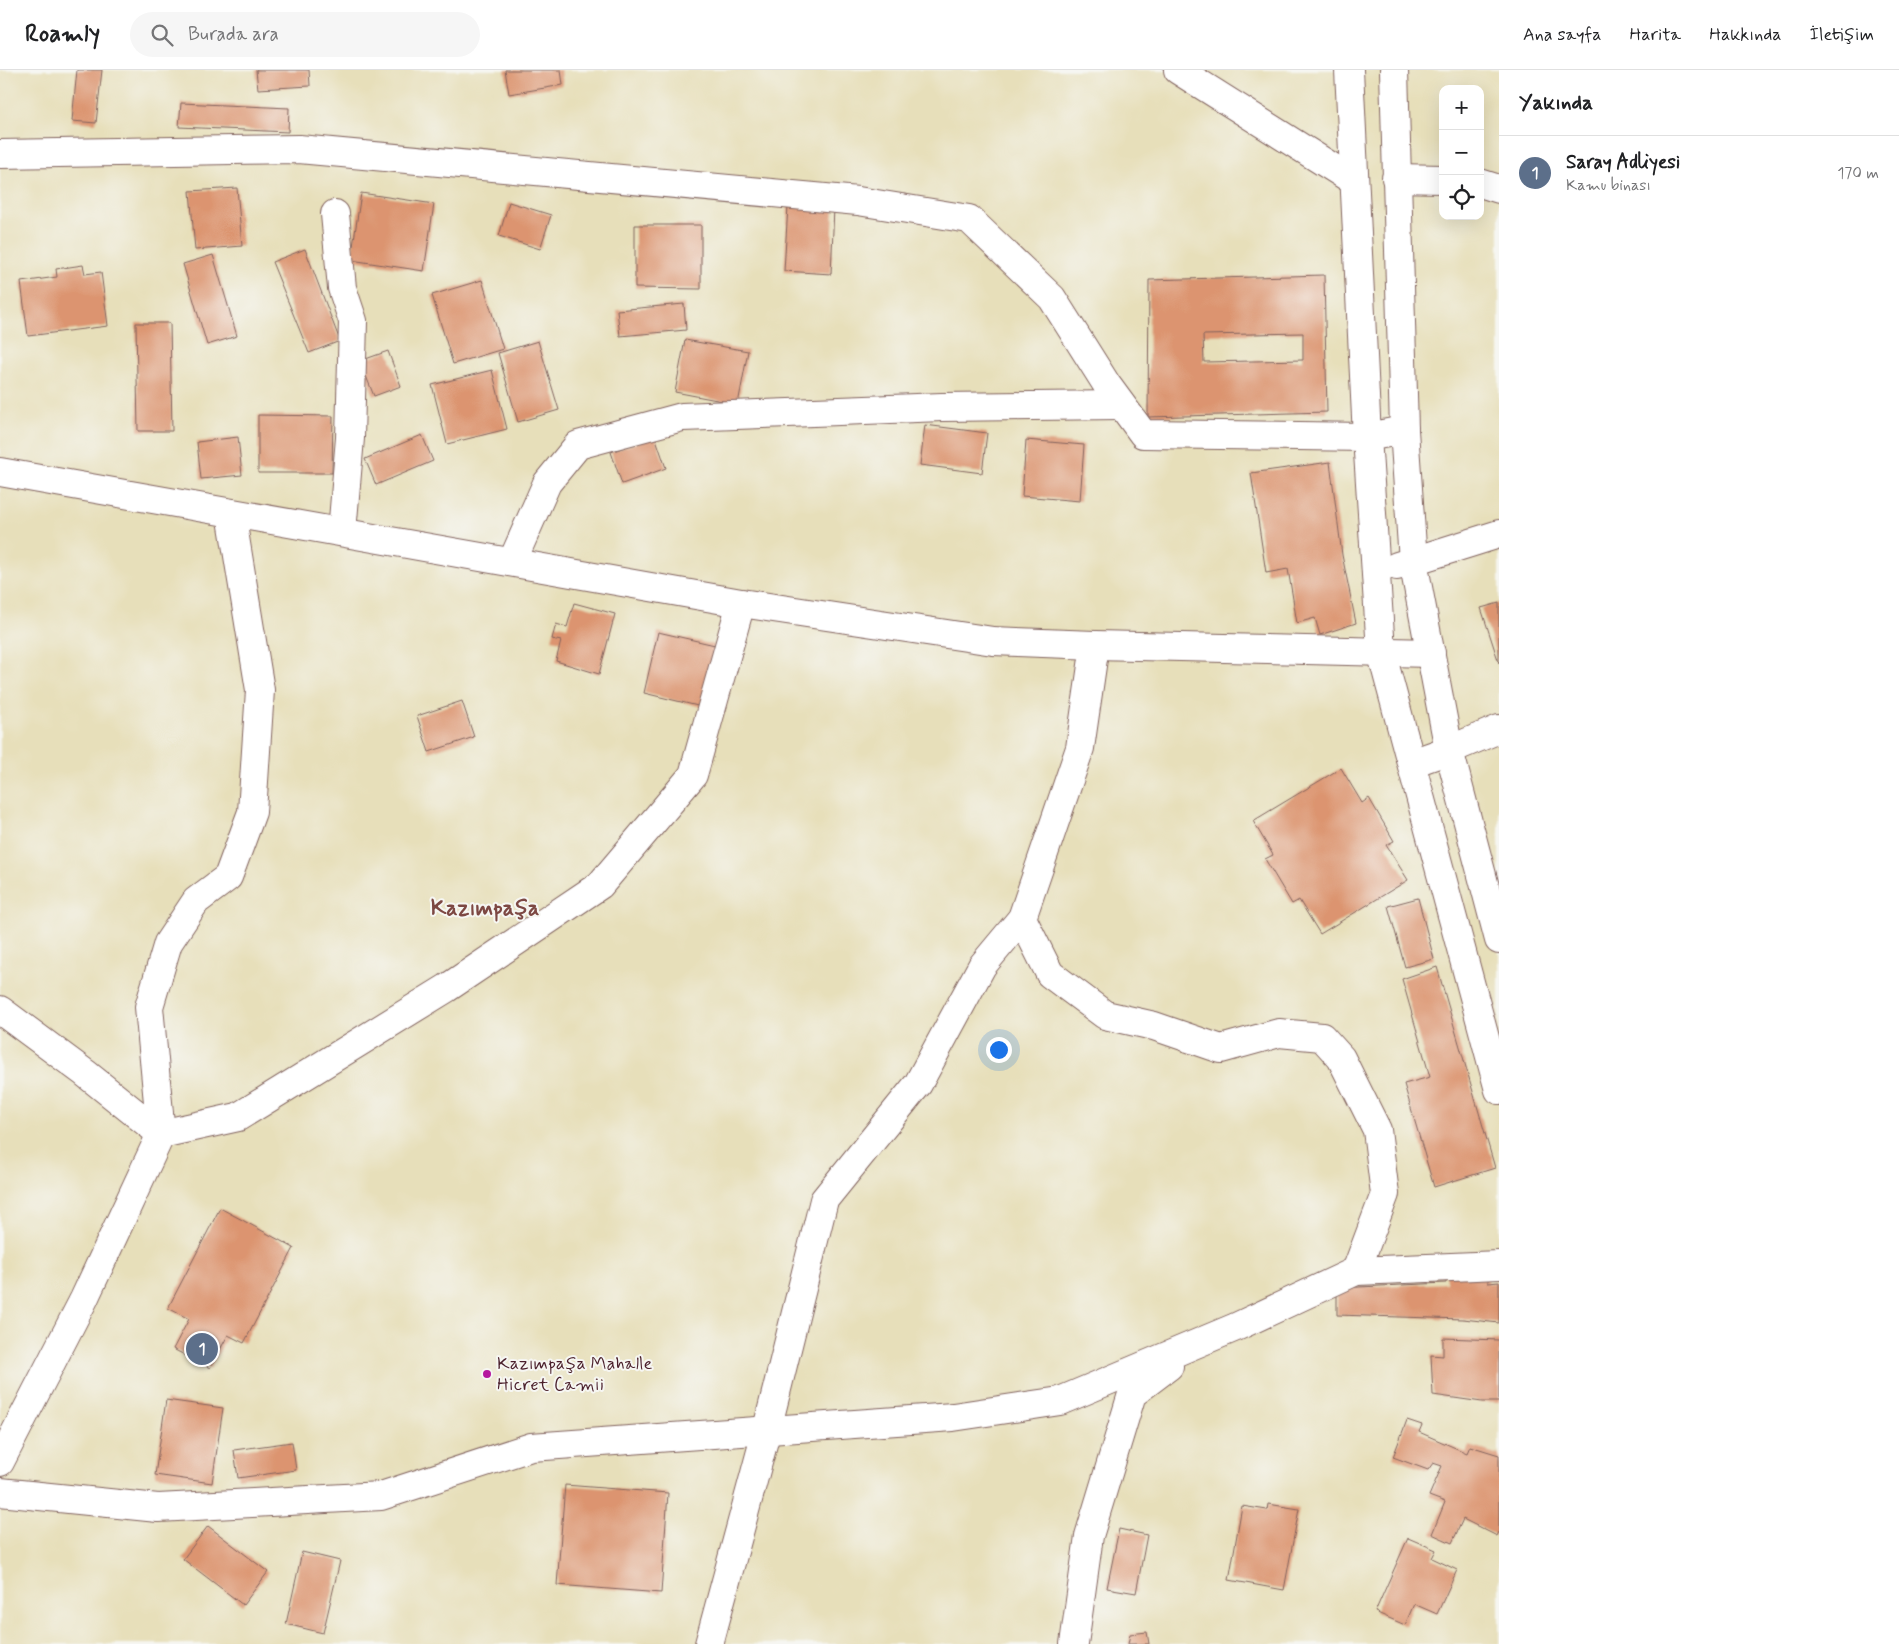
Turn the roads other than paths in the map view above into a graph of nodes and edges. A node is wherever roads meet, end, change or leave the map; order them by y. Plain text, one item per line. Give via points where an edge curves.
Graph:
1 (1178, 70) edge
2 (1349, 70) edge
3 (1394, 70) edge
4 (0, 154) edge
5 (1396, 178) junction
6 (1439, 179) edge
7 (1354, 181) junction
8 (1484, 184) edge
9 (1499, 189) edge
10 (334, 214) dead end
11 (1121, 405) junction
12 (1404, 430) junction
13 (1367, 437) junction
14 (0, 472) edge
15 (231, 513) junction
16 (342, 532) junction
17 (1499, 534) edge
18 (512, 562) junction
19 (1413, 562) junction
20 (1376, 572) junction
21 (741, 603) junction
22 (1095, 645) junction
23 (1381, 651) junction
24 (1431, 653) junction
25 (1499, 729) edge
26 (1448, 750) junction
27 (1412, 763) junction
28 (1022, 918) junction
29 (1499, 940) edge
30 (0, 1010) edge
31 (1499, 1090) edge
32 (160, 1134) junction
33 (1499, 1265) edge
34 (1356, 1271) junction
35 (1202, 1342) junction
36 (767, 1429) junction
37 (0, 1462) edge
38 (0, 1492) edge
39 (709, 1644) edge
40 (1074, 1644) edge

1 - 7 street
2 - 7 street
3 - 5 street
4 - 11 street via 299,149 858,201 969,219 1052,298
5 - 6 street
5 - 12 street
7 - 13 street
8 - 9 street
10 - 16 street via 342,288 353,321 350,438
11 - 13 street via 1143,434
11 - 18 street via 942,407 682,417 578,445 547,482
12 - 13 street
12 - 19 street
13 - 20 street
14 - 15 street
15 - 16 street
15 - 32 street via 260,690 252,812 228,877 196,901 168,942 149,1007
16 - 18 street
17 - 19 street
18 - 21 street
19 - 20 street
19 - 24 street
20 - 23 street
21 - 22 street via 993,641
21 - 32 street via 693,775 600,885 447,988 238,1117
22 - 23 street
22 - 28 street via 1080,748
23 - 24 street
23 - 27 street
24 - 26 street
25 - 26 street
26 - 27 street
26 - 29 street
27 - 31 street
28 - 34 street via 1050,974 1106,1015 1154,1026 1221,1049 1279,1033 1322,1037 1341,1058 1377,1130 1385,1194
28 - 36 street via 982,966 918,1084 824,1200
30 - 32 street
32 - 37 street via 84,1299
33 - 34 street
34 - 35 street
35 - 36 street via 1060,1401 953,1417
35 - 40 street via 1132,1394 1089,1536
36 - 38 street via 531,1447 381,1496 158,1508
36 - 39 street

